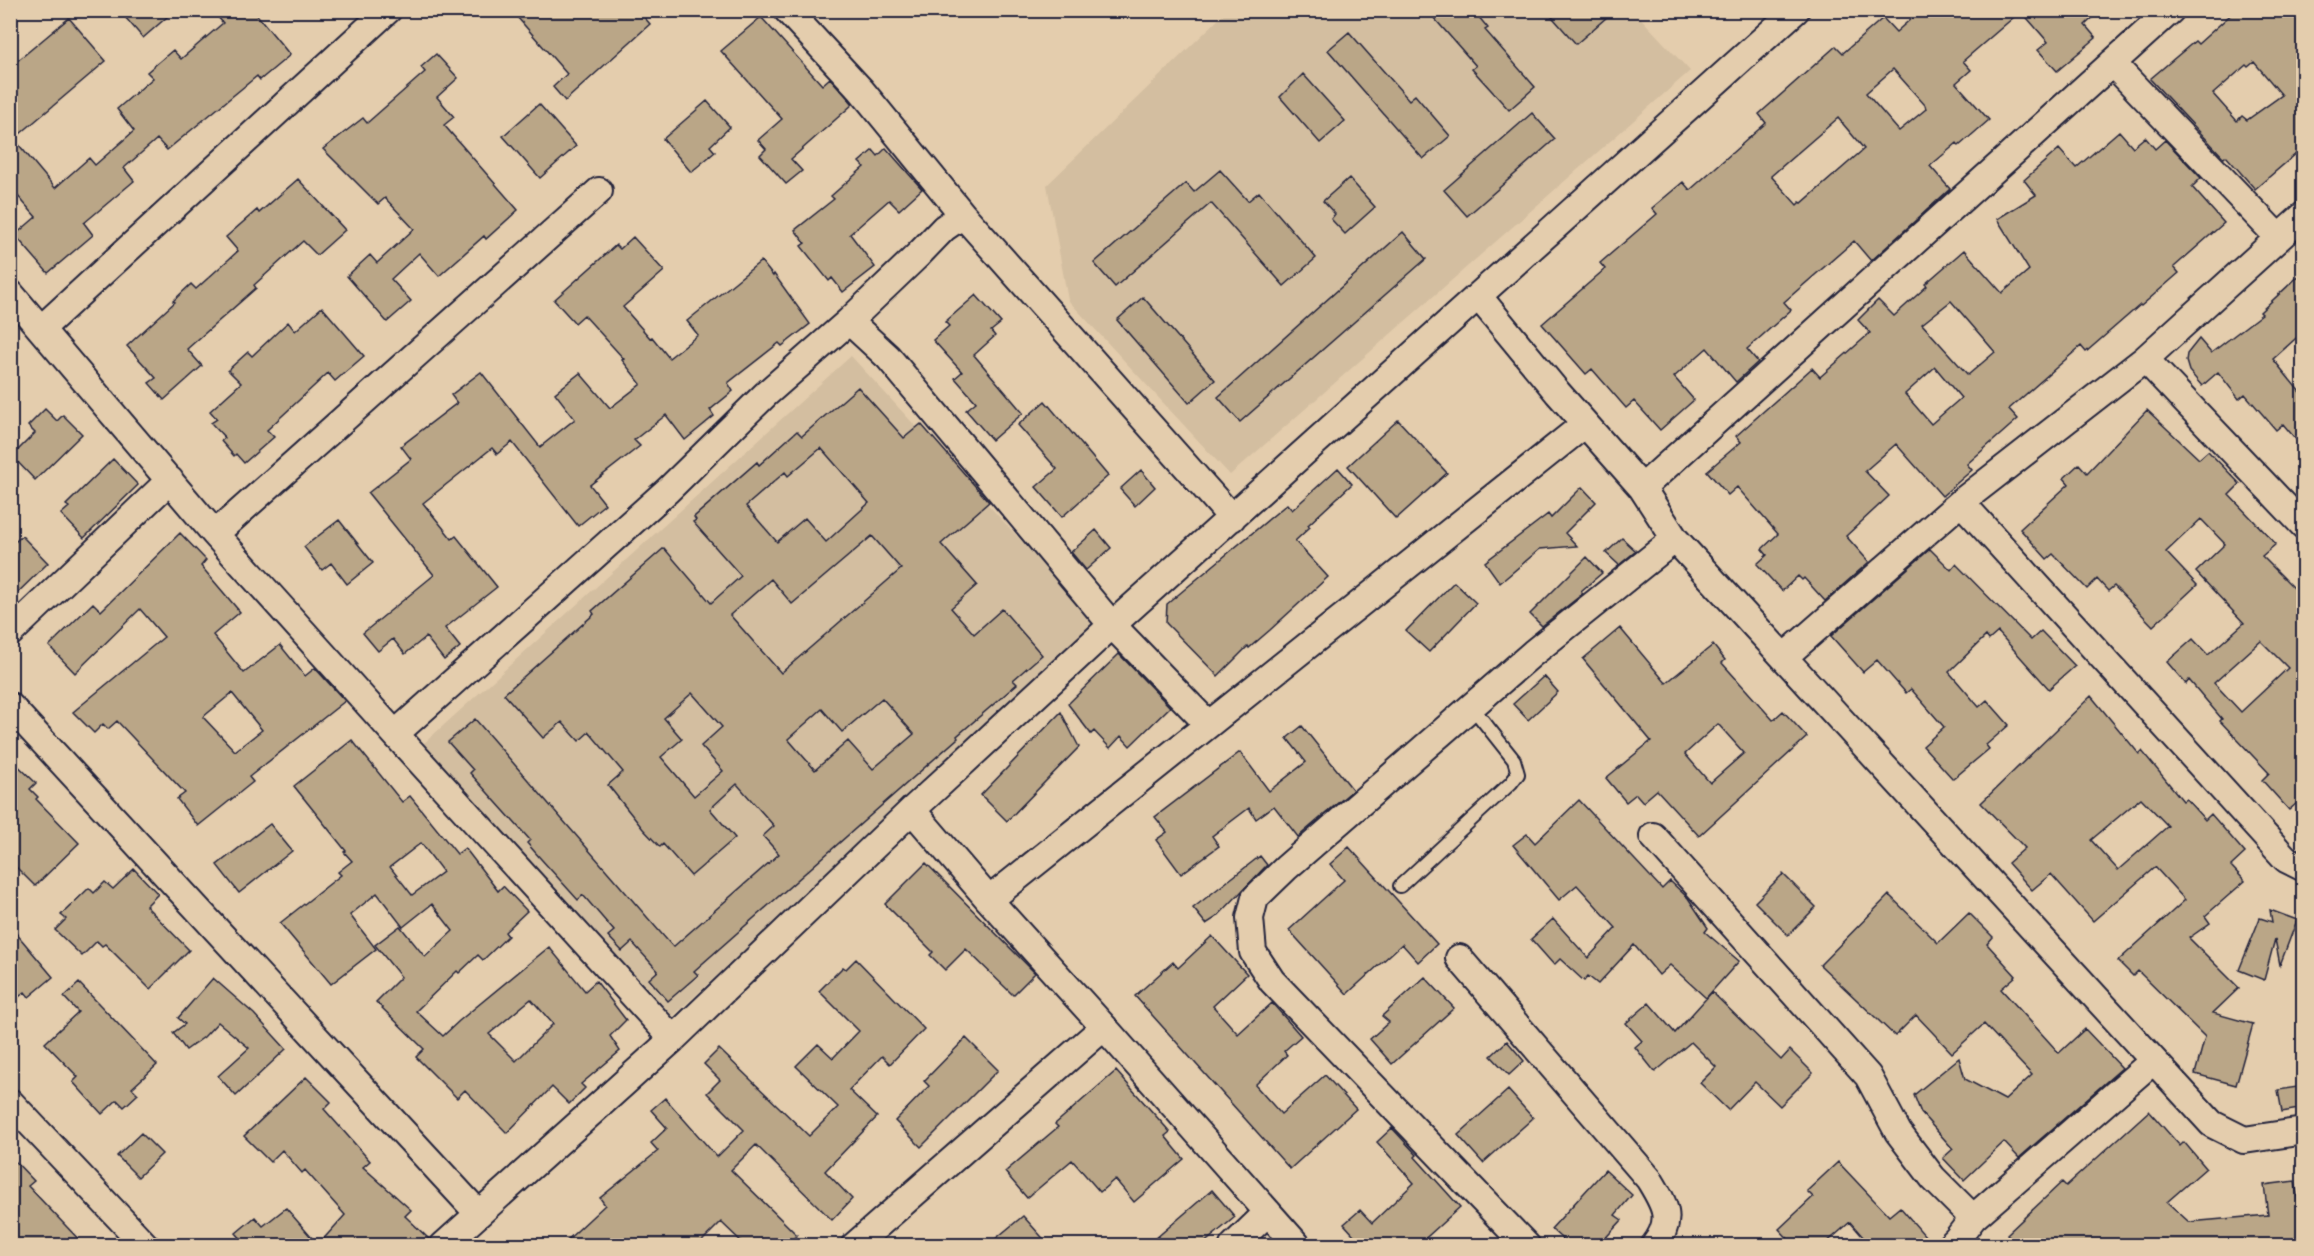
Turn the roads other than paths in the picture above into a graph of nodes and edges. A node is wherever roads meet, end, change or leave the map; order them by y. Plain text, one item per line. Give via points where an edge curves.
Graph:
1 (388, 10) edge
2 (787, 10) edge
3 (2171, 10) edge
4 (1779, 16) edge
5 (2112, 63) junction
6 (599, 190) dead end
7 (963, 215) junction
8 (2304, 215) edge
9 (2278, 237) junction
10 (10, 294) edge
11 (1479, 297) junction
12 (849, 321) junction
13 (41, 329) junction
14 (2145, 359) junction
15 (1585, 424) junction
16 (170, 480) junction
17 (1642, 488) junction
18 (1961, 502) junction
19 (1232, 518) junction
20 (2304, 526) edge
21 (215, 534) junction
22 (1675, 539) junction
23 (1113, 625) junction
24 (10, 633) edge
25 (1784, 657) junction
26 (10, 706) edge
27 (1472, 707) junction
28 (1208, 724) junction
29 (394, 734) junction
30 (912, 810) junction
31 (1653, 836) dead end
32 (2304, 868) edge
33 (1400, 886) dead end
34 (989, 900) junction
35 (1459, 958) dead end
36 (1104, 1027) junction
37 (673, 1039) junction
38 (2153, 1061) junction
39 (10, 1102) edge
40 (2304, 1131) edge
41 (1268, 1212) junction
42 (478, 1213) junction
43 (1973, 1218) junction
44 (1957, 1243) edge
45 (146, 1245) edge
46 (443, 1245) edge
47 (854, 1245) edge
48 (1233, 1245) edge
49 (1298, 1245) edge
50 (1527, 1245) edge
51 (1654, 1245) edge

1 - 13 street
2 - 7 street via 861,90
3 - 5 street
4 - 11 street
5 - 9 street
5 - 17 street
6 - 21 street
7 - 12 street via 944,228
7 - 19 street
8 - 9 street
9 - 14 street
10 - 13 street
11 - 15 street
11 - 19 street
12 - 23 street via 888,357
12 - 29 street via 766,394 668,490
13 - 16 street
14 - 18 street
14 - 20 street
15 - 17 street
15 - 28 street
16 - 21 street
16 - 24 street
17 - 22 street
18 - 25 street
18 - 32 street via 2286,859
19 - 23 street
21 - 29 street
22 - 25 street
22 - 27 street
23 - 28 street
23 - 30 street
25 - 38 street
26 - 42 street
27 - 33 lane via 1514,760 1518,774
27 - 50 street via 1255,898 1250,918 1252,941 1254,952 1272,981
28 - 34 street
29 - 37 street
30 - 34 street
30 - 37 street
31 - 43 street via 1868,1076 1898,1132 1933,1178
34 - 36 street
35 - 51 street via 1649,1179 1666,1207 1663,1235
36 - 41 street
36 - 47 street
37 - 42 street
38 - 40 street via 2212,1124 2244,1140
38 - 43 street
39 - 45 street
41 - 48 street
41 - 49 street
42 - 46 street
43 - 44 street

